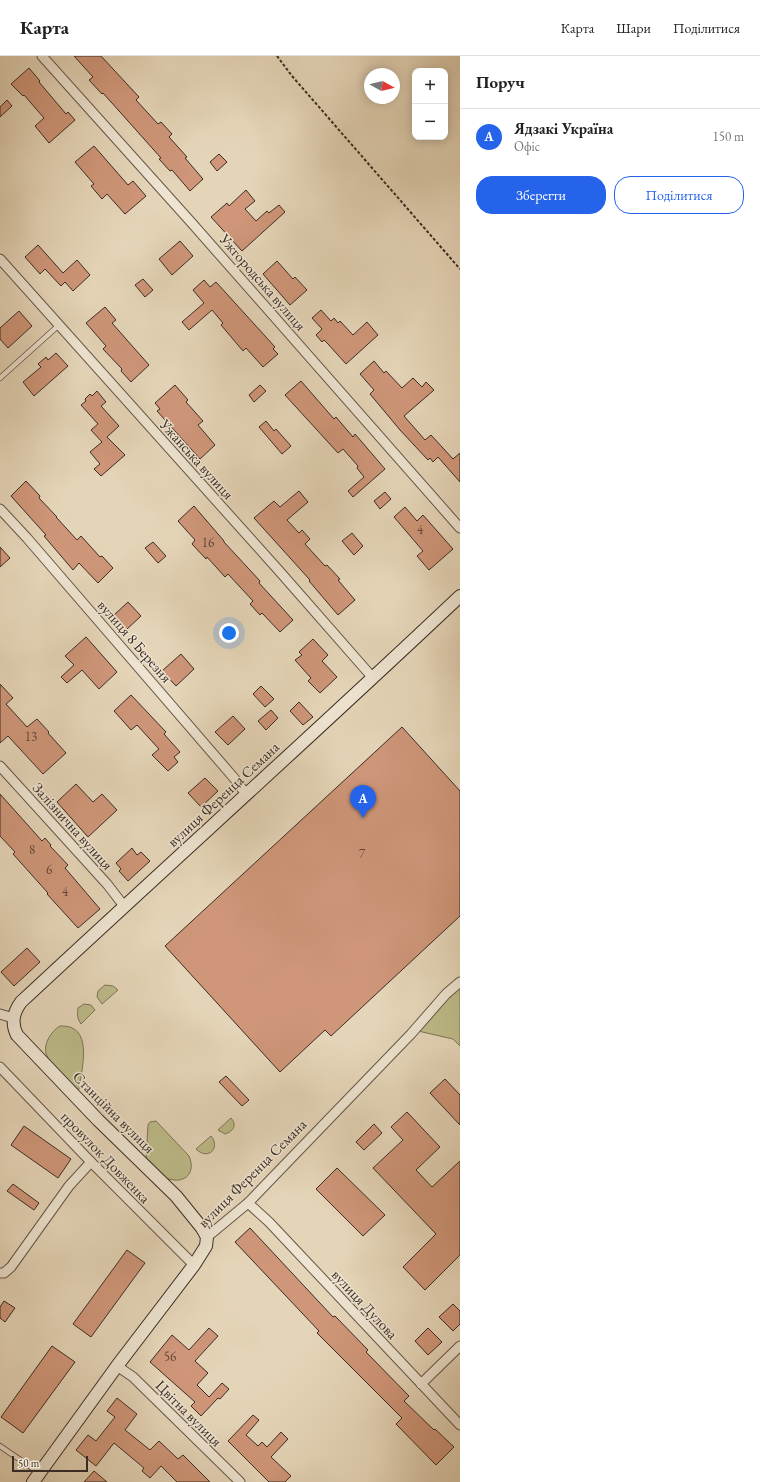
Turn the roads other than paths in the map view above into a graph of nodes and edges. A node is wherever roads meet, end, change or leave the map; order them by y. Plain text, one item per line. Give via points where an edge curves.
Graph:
1 (42, 56) edge
2 (0, 259) edge
3 (59, 325) junction
4 (0, 378) edge
5 (0, 509) edge
6 (460, 528) edge
7 (460, 596) edge
8 (372, 678) junction
9 (0, 766) edge
10 (246, 794) junction
11 (124, 906) junction
12 (460, 982) edge
13 (0, 1014) edge
14 (13, 1018) junction
15 (0, 1067) edge
16 (91, 1162) junction
17 (248, 1203) junction
18 (207, 1237) junction
19 (194, 1265) junction
20 (0, 1273) edge
21 (460, 1346) edge
22 (117, 1366) junction
23 (421, 1384) junction
24 (460, 1426) edge
25 (0, 1446) edge
26 (37, 1478) edge
27 (240, 1482) edge

1 - 6 street, Ужгородська вулиця via 190,220
2 - 3 street, Ужанська вулиця
3 - 4 lane
3 - 8 street, Ужанська вулиця
5 - 10 street, вулиця 8 Березня
7 - 8 street, вулиця Ференца Семана
8 - 10 street, вулиця Ференца Семана
9 - 11 street, Залізнична вулиця
10 - 11 street, вулиця Ференца Семана
11 - 14 street, вулиця Ференца Семана via 21,1002
12 - 17 street, вулиця Ференца Семана
13 - 14 street
14 - 18 street, Станційна вулиця via 14,1029 28,1048 176,1196
15 - 16 street, провулок Довженка
16 - 19 street, провулок Довженка
16 - 20 street via 69,1186 11,1267
17 - 18 street, вулиця Ференца Семана
17 - 23 street, вулиця Дулова via 269,1222
18 - 19 street, вулиця Ференца Семана via 206,1246
19 - 22 street, вулиця Ференца Семана
21 - 23 street
22 - 26 street, вулиця Ференца Семана
22 - 27 street, Цвітна вулиця via 133,1377
23 - 24 street, вулиця Дулова
25 - 26 lane

